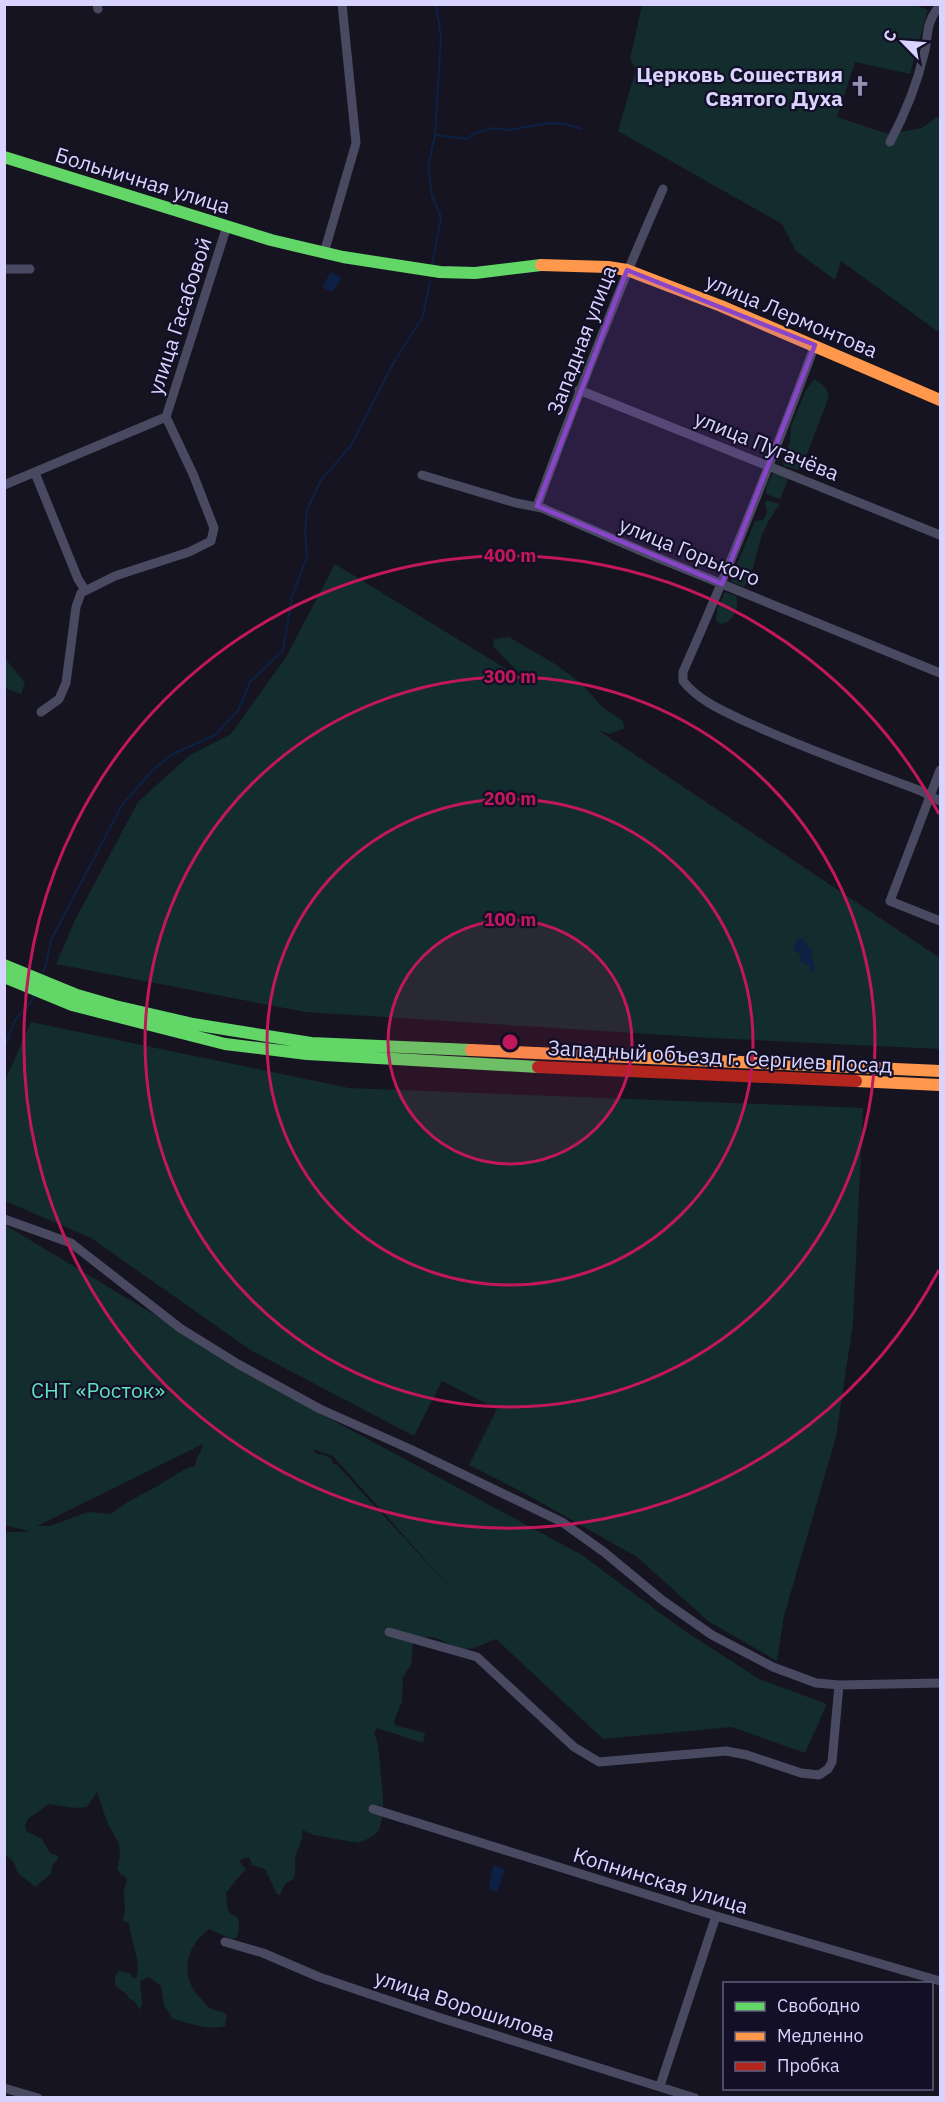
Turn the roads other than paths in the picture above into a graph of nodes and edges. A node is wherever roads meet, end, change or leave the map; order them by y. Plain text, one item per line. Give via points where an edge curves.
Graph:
1 (342, 4) edge
2 (937, 8) edge
3 (890, 142) dead end
4 (4, 157) edge
5 (663, 189) dead end
6 (227, 226) junction
7 (324, 253) junction
8 (4, 269) edge
9 (30, 269) dead end
10 (627, 270) junction
11 (815, 345) junction
12 (579, 390) junction
13 (940, 400) edge
14 (166, 417) junction
15 (770, 465) junction
16 (35, 473) junction
17 (422, 475) dead end
18 (4, 485) edge
19 (537, 506) junction
20 (940, 535) edge
21 (722, 584) junction
22 (85, 590) junction
23 (940, 674) edge
24 (41, 712) dead end
25 (940, 770) edge
26 (931, 796) junction
27 (940, 801) edge
28 (940, 921) edge
29 (9, 973) edge
30 (75, 999) junction
31 (940, 1071) edge
32 (940, 1085) edge
33 (4, 1219) edge
34 (389, 1632) dead end
35 (940, 1683) edge
36 (839, 1685) junction
37 (373, 1809) dead end
38 (717, 1916) junction
39 (225, 1942) dead end
40 (940, 1981) edge
41 (660, 2086) junction
42 (6, 2092) edge
43 (38, 2097) edge
44 (695, 2097) edge

1 - 7 street via 356,143
2 - 3 street via 929,20 925,53 904,115
4 - 6 main road, Больничная улица
5 - 10 street, Западная улица
6 - 7 main road, Больничная улица
6 - 14 street, улица Гасабовой
7 - 10 main road, улица Лермонтова via 440,272 475,273 531,265
8 - 9 street
10 - 11 main road, улица Лермонтова
10 - 12 street, Западная улица
11 - 13 main road, улица Лермонтова
11 - 15 street
12 - 15 street, улица Пугачёва
12 - 19 street, Западная улица
14 - 16 street
14 - 22 street via 214,528 211,541
15 - 20 street, улица Пугачёва
15 - 21 street
16 - 18 street
16 - 22 street
17 - 19 street, улица Горького
19 - 21 street, улица Горького
21 - 23 street, улица Горького
21 - 26 street via 683,672 687,686 709,704 777,736
22 - 24 street via 76,607 66,683 59,699
25 - 26 street
26 - 27 street
26 - 28 street via 890,901
29 - 30 main road
30 - 31 main road, Западный объезд г. Сергиев Посад via 230,1032 311,1043
30 - 32 main road, Западный объезд г. Сергиев Посад via 173,1032 225,1044 307,1054
33 - 36 street via 71,1243 180,1328 309,1403 562,1522 712,1635 773,1667 816,1683
34 - 36 street via 477,1658 574,1747 599,1762 726,1751 819,1775 828,1769 833,1752
35 - 36 street
37 - 38 street, Копнинская улица
38 - 40 street, Копнинская улица
38 - 41 street
39 - 41 street, улица Ворошилова via 441,2018
41 - 44 street, улица Ворошилова
42 - 43 street

